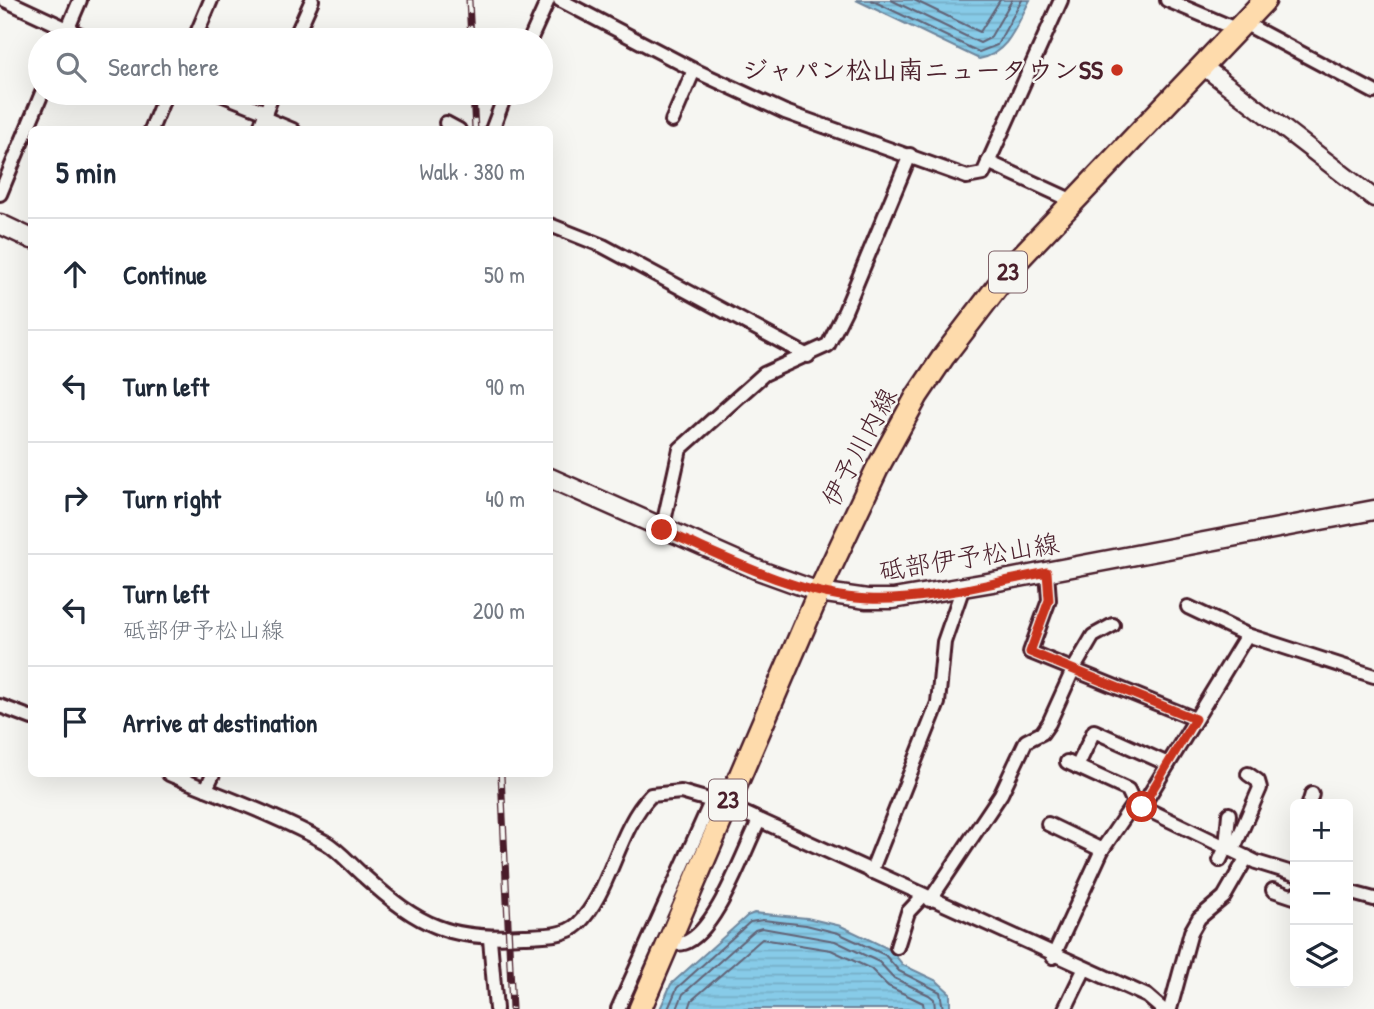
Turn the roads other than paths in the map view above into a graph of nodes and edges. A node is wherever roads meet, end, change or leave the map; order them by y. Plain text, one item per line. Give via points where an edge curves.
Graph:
1 (5, 0) edge
2 (80, 0) edge
3 (211, 0) edge
4 (548, 0) edge
5 (560, 0) edge
6 (1061, 0) edge
7 (1167, 0) edge
8 (1265, 0) edge
9 (308, 2) edge
10 (1187, 4) edge
11 (1241, 27) junction
12 (53, 28) edge
13 (68, 28) edge
14 (199, 28) edge
15 (298, 28) edge
16 (535, 28) edge
17 (1204, 67) junction
18 (694, 70) junction
19 (1374, 92) edge
20 (37, 105) edge
21 (161, 105) edge
22 (238, 105) edge
23 (501, 105) edge
24 (263, 120) edge
25 (672, 121) dead end
26 (446, 123) dead end
27 (28, 126) edge
28 (152, 126) edge
29 (281, 126) edge
30 (452, 126) edge
31 (494, 126) edge
32 (28, 127) edge
33 (910, 155) junction
34 (988, 162) junction
35 (0, 194) edge
36 (1374, 198) edge
37 (1073, 201) junction
38 (0, 224) edge
39 (553, 226) edge
40 (28, 237) edge
41 (808, 356) junction
42 (553, 479) edge
43 (1374, 510) edge
44 (662, 530) junction
45 (1047, 572) junction
46 (963, 587) junction
47 (819, 592) junction
48 (1188, 607) dead end
49 (1114, 625) dead end
50 (1247, 635) junction
51 (1073, 670) junction
52 (1374, 676) edge
53 (0, 706) edge
54 (28, 716) edge
55 (1195, 719) junction
56 (1168, 764) junction
57 (1248, 774) dead end
58 (176, 777) edge
59 (212, 777) edge
60 (206, 789) junction
61 (719, 802) junction
62 (1138, 805) junction
63 (1229, 814) dead end
64 (760, 821) junction
65 (1048, 824) dead end
66 (1229, 849) junction
67 (1102, 850) junction
68 (1247, 858) junction
69 (1220, 860) dead end
70 (871, 872) junction
71 (1290, 872) edge
72 (1273, 890) dead end
73 (1353, 893) edge
74 (1290, 896) edge
75 (927, 898) junction
76 (1374, 899) edge
77 (490, 939) junction
78 (668, 943) junction
79 (897, 947) dead end
80 (1054, 957) junction
81 (1084, 970) junction
82 (496, 1009) edge
83 (618, 1009) edge
84 (640, 1009) edge
85 (1065, 1009) edge
86 (1162, 1009) edge
87 (1170, 1009) edge

1 - 12 street
2 - 13 street
3 - 14 street
4 - 16 street
5 - 18 street
6 - 34 street
7 - 10 street
8 - 11 main road, 伊予川内線 / 23
9 - 15 street
10 - 11 street
11 - 17 main road, 伊予川内線 / 23
11 - 19 street
17 - 36 street
17 - 37 main road, 伊予川内線 / 23
18 - 25 street
18 - 33 street via 785,112
20 - 27 street
21 - 28 street
22 - 24 street
23 - 31 street
24 - 29 street
26 - 30 street
32 - 35 street
33 - 34 street via 967,177 983,174
33 - 41 street via 836,332 828,345
34 - 37 street
37 - 47 main road, 伊予川内線 / 23 via 979,308 917,396
38 - 40 main road
39 - 41 street via 603,246
41 - 44 street via 764,374 680,449
42 - 44 main road, 砥部伊予松山線
43 - 45 main road, 砥部伊予松山線
44 - 47 main road, 砥部伊予松山線
45 - 46 main road, 砥部伊予松山線
45 - 51 street via 1049,600 1030,652
46 - 47 main road, 砥部伊予松山線 via 893,599
46 - 70 street via 944,642 938,703
47 - 61 main road, 伊予川内線 / 23
48 - 50 street
49 - 51 street via 1093,636
50 - 52 street
50 - 55 street
51 - 55 street
51 - 75 street via 1049,723 1042,733 1026,741 1001,794
53 - 54 street
55 - 56 street
56 - 62 street
56 - 62 street via 1094,731 1072,764 1128,790
57 - 66 street via 1260,788
58 - 60 street
59 - 60 street
60 - 77 street via 328,844 392,901 433,925 467,937
61 - 64 street
61 - 77 street via 681,792 651,795 636,811 599,892 579,923 566,932
61 - 78 main road, 伊予川内線 / 23
61 - 83 street
62 - 66 street
62 - 67 street
63 - 66 street
64 - 70 street
64 - 78 street via 718,911 691,940
65 - 67 street
66 - 68 street
66 - 69 street
67 - 80 street
68 - 71 street
68 - 87 street via 1224,897 1199,918 1191,932
70 - 75 street
72 - 74 street
73 - 76 street
75 - 79 street via 908,912
75 - 80 street
77 - 82 street
78 - 84 main road, 伊予川内線 / 23
80 - 81 street
81 - 85 street
81 - 86 street via 1147,996

